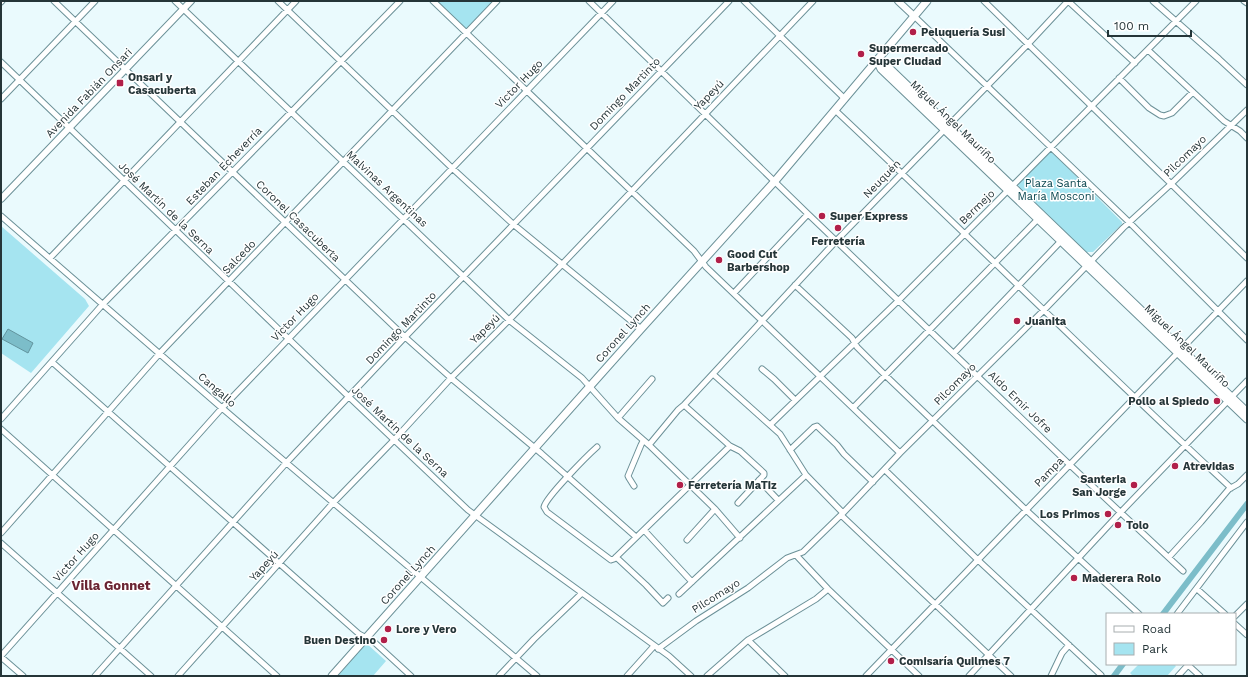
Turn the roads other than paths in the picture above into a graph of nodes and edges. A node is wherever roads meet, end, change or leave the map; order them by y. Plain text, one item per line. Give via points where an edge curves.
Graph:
1 (54, 1) edge
2 (95, 1) edge
3 (176, 1) edge
4 (191, 1) edge
5 (278, 1) edge
6 (296, 1) edge
7 (400, 1) edge
8 (433, 1) edge
9 (497, 1) edge
10 (589, 1) edge
11 (613, 1) edge
12 (729, 1) edge
13 (744, 1) edge
14 (813, 1) edge
15 (898, 1) edge
16 (927, 1) edge
17 (984, 1) edge
18 (1068, 1) edge
19 (1153, 1) edge
20 (1196, 1) edge
21 (1244, 1) edge
22 (1247, 3) edge
23 (184, 9) junction
24 (287, 10) junction
25 (602, 13) junction
26 (914, 16) junction
27 (76, 21) junction
28 (1176, 21) junction
29 (466, 33) junction
30 (780, 35) junction
31 (1028, 44) junction
32 (1148, 50) junction
33 (238, 60) junction
34 (877, 60) junction
35 (1, 62) edge
36 (341, 62) junction
37 (1135, 63) junction
38 (126, 69) junction
39 (662, 71) junction
40 (1120, 78) junction
41 (19, 79) junction
42 (1247, 85) edge
43 (987, 86) junction
44 (526, 91) junction
45 (1193, 92) junction
46 (844, 98) junction
47 (1, 99) edge
48 (1092, 106) junction
49 (392, 110) junction
50 (835, 110) junction
51 (1247, 110) edge
52 (292, 112) junction
53 (705, 114) junction
54 (180, 121) junction
55 (1231, 126) junction
56 (947, 127) junction
57 (69, 128) junction
58 (1247, 138) edge
59 (1050, 147) junction
60 (587, 149) junction
61 (344, 162) junction
62 (452, 168) junction
63 (233, 172) junction
64 (902, 173) junction
65 (123, 180) junction
66 (775, 181) junction
67 (1171, 184) junction
68 (1010, 188) junction
69 (631, 191) junction
70 (1, 199) edge
71 (808, 214) junction
72 (1, 216) edge
73 (404, 219) junction
74 (1038, 219) junction
75 (1129, 222) junction
76 (286, 223) junction
77 (513, 224) junction
78 (175, 231) junction
79 (964, 232) junction
80 (837, 240) junction
81 (1061, 241) junction
82 (50, 258) junction
83 (1247, 258) edge
84 (702, 262) junction
85 (995, 263) junction
86 (562, 264) junction
87 (1089, 264) junction
88 (465, 276) junction
89 (346, 280) junction
90 (229, 281) junction
91 (1247, 281) edge
92 (795, 285) junction
93 (1018, 286) junction
94 (734, 293) junction
95 (899, 300) junction
96 (103, 304) junction
97 (1044, 310) junction
98 (1219, 312) junction
99 (509, 320) junction
100 (762, 321) junction
101 (641, 329) junction
102 (929, 329) junction
103 (405, 337) junction
104 (288, 338) junction
105 (1247, 340) edge
106 (855, 343) junction
107 (1179, 351) junction
108 (160, 353) junction
109 (954, 353) junction
110 (52, 362) junction
111 (762, 369) dead end
112 (713, 374) junction
113 (885, 375) junction
114 (978, 375) junction
115 (820, 376) junction
116 (451, 378) junction
117 (652, 379) dead end
118 (1247, 380) edge
119 (590, 387) junction
120 (349, 397) junction
121 (1135, 397) junction
122 (1230, 398) junction
123 (795, 400) junction
124 (684, 405) junction
125 (222, 408) junction
126 (854, 408) junction
127 (109, 412) junction
128 (1247, 412) edge
129 (618, 418) junction
130 (1, 419) edge
131 (1247, 419) edge
132 (933, 421) junction
133 (770, 425) junction
134 (1, 429) edge
135 (394, 440) junction
136 (643, 441) junction
137 (649, 445) junction
138 (1185, 445) junction
139 (730, 446) junction
140 (597, 447) dead end
141 (535, 448) junction
142 (790, 450) junction
143 (900, 453) junction
144 (287, 462) junction
145 (1070, 465) junction
146 (170, 467) junction
147 (884, 470) junction
148 (53, 475) junction
149 (806, 475) junction
150 (1247, 475) edge
151 (568, 477) junction
152 (759, 480) junction
153 (873, 482) junction
154 (690, 485) junction
155 (634, 486) dead end
156 (1231, 488) junction
157 (778, 500) junction
158 (333, 503) junction
159 (738, 503) dead end
160 (715, 509) junction
161 (1026, 510) junction
162 (1120, 513) junction
163 (842, 514) junction
164 (476, 515) junction
165 (1247, 522) edge
166 (233, 523) junction
167 (644, 530) junction
168 (113, 531) junction
169 (1, 533) edge
170 (636, 536) junction
171 (740, 538) junction
172 (687, 540) dead end
173 (1, 543) edge
174 (796, 555) junction
175 (1169, 557) junction
176 (613, 558) junction
177 (1078, 558) junction
178 (979, 561) junction
179 (280, 563) junction
180 (1183, 571) dead end
181 (420, 577) junction
182 (692, 582) junction
183 (176, 586) junction
184 (1197, 588) junction
185 (828, 589) junction
186 (58, 593) junction
187 (582, 593) junction
188 (679, 594) dead end
189 (668, 598) dead end
190 (1247, 604) edge
191 (935, 605) junction
192 (1030, 609) junction
193 (1138, 613) edge
194 (1177, 613) edge
195 (1224, 613) edge
196 (1236, 615) edge
197 (1236, 625) edge
198 (222, 626) junction
199 (1247, 635) edge
200 (366, 638) junction
201 (748, 640) junction
202 (1069, 645) junction
203 (656, 647) junction
204 (120, 649) junction
205 (892, 649) junction
206 (988, 655) junction
207 (1, 657) edge
208 (516, 658) junction
209 (1188, 665) edge
210 (1190, 665) edge
211 (629, 675) edge
212 (1101, 675) edge
213 (23, 676) edge
214 (95, 676) edge
215 (151, 676) edge
216 (178, 676) edge
217 (277, 676) edge
218 (332, 676) edge
219 (411, 676) edge
220 (499, 676) edge
221 (537, 676) edge
222 (691, 676) edge
223 (707, 676) edge
224 (785, 676) edge
225 (866, 676) edge
226 (919, 676) edge
227 (969, 676) edge
228 (1010, 676) edge
229 (1051, 676) edge
230 (1178, 676) edge
231 (1200, 676) edge

1 - 27 street, Coronel Casacuberta
2 - 27 street
3 - 23 street, Malvinas Argentinas
4 - 23 street, Avenida Fabián Onsari
5 - 24 street
6 - 24 street
7 - 36 street, Esteban Echeverría
8 - 29 street
9 - 29 street, Salcedo
10 - 25 street, Aldo Emir Jofre
11 - 25 street, Victor Hugo
12 - 39 street, Domingo Martinto
13 - 30 street
14 - 30 street, Yapeyú
15 - 26 street
16 - 26 main road, Coronel Lynch
17 - 31 street
18 - 31 street, Neuquén
18 - 37 street
19 - 28 street
20 - 28 street, Bermejo
21 - 22 street
23 - 33 street, Malvinas Argentinas
23 - 38 street, Avenida Fabián Onsari
24 - 33 street
24 - 36 street
25 - 39 street, Aldo Emir Jofre
25 - 44 street, Victor Hugo
26 - 34 main road, Coronel Lynch
26 - 43 street
27 - 38 street, Coronel Casacuberta
27 - 41 street
28 - 32 street, Bermejo
28 - 42 street
29 - 44 street
29 - 49 street, Salcedo
30 - 46 street
30 - 53 street, Yapeyú
31 - 43 street, Neuquén
31 - 48 street
32 - 37 street, Bermejo
32 - 45 street
33 - 52 street, Malvinas Argentinas
33 - 54 street
34 - 46 main road, Coronel Lynch
34 - 56 main road, Miguel Ángel Mauriño via 881,69
35 - 41 street, José Martín de la Serna
36 - 49 street
36 - 52 street, Esteban Echeverría
37 - 40 street, Bermejo
38 - 54 street, Coronel Casacuberta
38 - 57 street, Avenida Fabián Onsari
39 - 53 street, Aldo Emir Jofre
39 - 60 street, Domingo Martinto
40 - 45 street via 1149,108 1164,116 1172,113
40 - 48 street, Bermejo
41 - 47 street
41 - 57 street, José Martín de la Serna
43 - 56 street, Neuquén
43 - 59 street
44 - 60 street
44 - 62 street, Victor Hugo
45 - 55 street
46 - 50 main road, Coronel Lynch
48 - 59 street, Bermejo
48 - 67 street
49 - 61 street, Salcedo
49 - 62 street
50 - 64 street
50 - 66 main road, Coronel Lynch
51 - 55 street, Pilcomayo
52 - 61 street, Malvinas Argentinas
52 - 63 street, Esteban Echeverría
53 - 66 street, Aldo Emir Jofre
53 - 69 street, Yapeyú
54 - 63 street, Coronel Casacuberta
54 - 65 street
55 - 58 street
55 - 67 street, Pilcomayo
56 - 64 street, Neuquén
56 - 68 main road, Miguel Ángel Mauriño
57 - 65 street, José Martín de la Serna
57 - 70 street, Avenida Fabián Onsari
59 - 68 street, Bermejo
59 - 75 street
60 - 69 street
60 - 77 street, Domingo Martinto
61 - 73 street, Malvinas Argentinas
61 - 76 street, Salcedo
62 - 73 street, Victor Hugo
62 - 77 street
63 - 76 street, Coronel Casacuberta
63 - 78 street, Esteban Echeverría
64 - 79 street
64 - 80 street, Neuquén
65 - 78 street, José Martín de la Serna
65 - 82 street
66 - 71 street, Aldo Emir Jofre
66 - 84 main road, Coronel Lynch
67 - 75 street, Pilcomayo
67 - 83 street
68 - 74 main road, Miguel Ángel Mauriño
68 - 79 street, Bermejo
68 - 87 main road, Miguel Ángel Mauriño
69 - 84 street
69 - 86 street, Yapeyú
71 - 80 street, Aldo Emir Jofre
71 - 94 street
72 - 82 street, Cangallo
73 - 88 street, Malvinas Argentinas
73 - 89 street, Victor Hugo
74 - 81 main road, Miguel Ángel Mauriño
74 - 85 street
75 - 87 street, Pilcomayo
75 - 98 street
76 - 89 street, Coronel Casacuberta
76 - 90 street, Salcedo
77 - 86 street
77 - 88 street, Domingo Martinto
78 - 90 street, José Martín de la Serna
78 - 96 street, Esteban Echeverría
79 - 85 street
79 - 95 street, Bermejo
80 - 92 street, Neuquén
80 - 95 street, Aldo Emir Jofre
81 - 87 main road, Miguel Ángel Mauriño
81 - 93 street
82 - 96 street, Cangallo
84 - 94 street
84 - 101 main road, Coronel Lynch
85 - 93 street
85 - 102 street
86 - 99 street, Yapeyú
86 - 101 street
87 - 97 street, Pilcomayo
87 - 107 main road, Miguel Ángel Mauriño
88 - 99 street, Malvinas Argentinas
88 - 103 street, Domingo Martinto
89 - 103 street, Coronel Casacuberta
89 - 104 street, Victor Hugo
90 - 104 street, José Martín de la Serna
90 - 108 street, Salcedo
91 - 98 street, Pampa
92 - 100 street, Neuquén
92 - 106 street
93 - 97 street
93 - 109 street
94 - 100 street
95 - 102 street, Aldo Emir Jofre
95 - 106 street, Bermejo
96 - 108 street, Cangallo
96 - 110 street, Esteban Echeverría
97 - 114 street, Pilcomayo
97 - 121 street
98 - 105 street
98 - 107 street, Pampa
99 - 116 street, Yapeyú
99 - 119 street, Malvinas Argentinas
100 - 112 street, Neuquén
100 - 115 street
101 - 119 main road, Coronel Lynch
102 - 109 street, Aldo Emir Jofre
102 - 113 street
103 - 116 street, Coronel Casacuberta
103 - 120 street, Domingo Martinto
104 - 120 street, José Martín de la Serna
104 - 125 street, Victor Hugo
106 - 113 street
106 - 115 street, Bermejo
107 - 121 street, Pampa
107 - 122 main road, Miguel Ángel Mauriño
108 - 125 street, Cangallo
108 - 127 street, Salcedo
109 - 114 street, Aldo Emir Jofre
110 - 127 street
110 - 130 street, Esteban Echeverría
111 - 123 street
112 - 124 street, Neuquén
112 - 133 street
113 - 126 street
113 - 132 street
114 - 132 street, Pilcomayo
114 - 145 street, Aldo Emir Jofre
115 - 123 street, Bermejo
115 - 126 street
116 - 135 street, Yapeyú
116 - 141 street, Coronel Casacuberta
117 - 129 street
118 - 122 street
119 - 129 street, Malvinas Argentinas
119 - 141 main road, Coronel Lynch
120 - 135 street, José Martín de la Serna
120 - 144 street, Domingo Martinto
121 - 138 street
121 - 145 street, Pampa
122 - 128 main road, Miguel Ángel Mauriño
122 - 131 main road, Miguel Ángel Mauriño
122 - 138 street
123 - 133 street, Bermejo
124 - 137 street, Neuquén
124 - 139 street
125 - 144 street, Cangallo
125 - 146 street, Victor Hugo
126 - 143 street
127 - 146 street
127 - 148 street, Salcedo
129 - 136 street, Malvinas Argentinas
132 - 143 street, Pilcomayo
132 - 161 street
133 - 142 street via 780,434
134 - 148 street
135 - 158 street, Yapeyú
135 - 164 street, José Martín de la Serna
136 - 137 street, Malvinas Argentinas
136 - 155 street via 628,476
137 - 154 street, Malvinas Argentinas
138 - 156 street
138 - 162 street
139 - 152 street via 740,451 764,473
139 - 154 street
140 - 151 street
141 - 151 street, Coronel Casacuberta
141 - 164 main road, Coronel Lynch
142 - 149 street
142 - 153 street via 817,426
143 - 147 street, Pilcomayo
144 - 158 street, Cangallo
144 - 166 street, Domingo Martinto
145 - 161 street, Pampa
145 - 162 street, Aldo Emir Jofre
146 - 166 street
146 - 168 street, Victor Hugo
147 - 153 street, Pilcomayo
147 - 178 street
148 - 168 street
148 - 169 street, Salcedo
149 - 157 street
149 - 163 street
150 - 156 street
151 - 170 street, Coronel Casacuberta
151 - 176 street via 546,501 544,507 547,512
152 - 157 street
152 - 159 street
153 - 163 street, Pilcomayo
154 - 160 street, Malvinas Argentinas
154 - 167 street
156 - 175 street
157 - 171 street
158 - 179 street, Yapeyú
158 - 181 street, Cangallo
160 - 171 street, Malvinas Argentinas
160 - 172 street
161 - 177 street
161 - 178 street, Pampa
162 - 175 street, Aldo Emir Jofre
162 - 177 street
163 - 174 street, Pilcomayo via 803,552
163 - 191 street
164 - 181 main road, Coronel Lynch
164 - 187 street, José Martín de la Serna
165 - 184 street
166 - 179 street
166 - 183 street, Domingo Martinto
167 - 170 street
167 - 182 street
168 - 183 street
168 - 186 street, Victor Hugo
170 - 176 street
171 - 182 street
173 - 186 street
174 - 185 street
174 - 203 street, Pilcomayo via 787,558 748,588
175 - 180 street, Aldo Emir Jofre
176 - 189 street via 646,585 663,603
177 - 192 street
177 - 193 street
178 - 191 street, Pampa
178 - 192 street
179 - 198 street, Yapeyú
179 - 200 street
181 - 200 main road, Coronel Lynch
181 - 208 street, Cangallo
182 - 188 street
183 - 198 street
183 - 204 street, Domingo Martinto
184 - 194 street
184 - 195 street
185 - 201 street
185 - 205 street
186 - 204 street
186 - 207 street, Victor Hugo
187 - 203 street, José Martín de la Serna
187 - 208 street
190 - 196 street
191 - 205 street, Pampa
191 - 206 street
192 - 202 street
192 - 206 street
197 - 199 street
198 - 216 street, Yapeyú
198 - 217 street
200 - 218 main road, Coronel Lynch
200 - 219 street via 374,642
201 - 223 street
201 - 224 street
202 - 212 street
202 - 229 street
203 - 211 street
203 - 222 street, José Martín de la Serna
204 - 214 street, Domingo Martinto
204 - 215 street
205 - 225 street, Pampa
205 - 226 street
206 - 227 street
206 - 228 street
207 - 213 street
208 - 220 street
208 - 221 street, Cangallo
209 - 230 street
210 - 231 street

